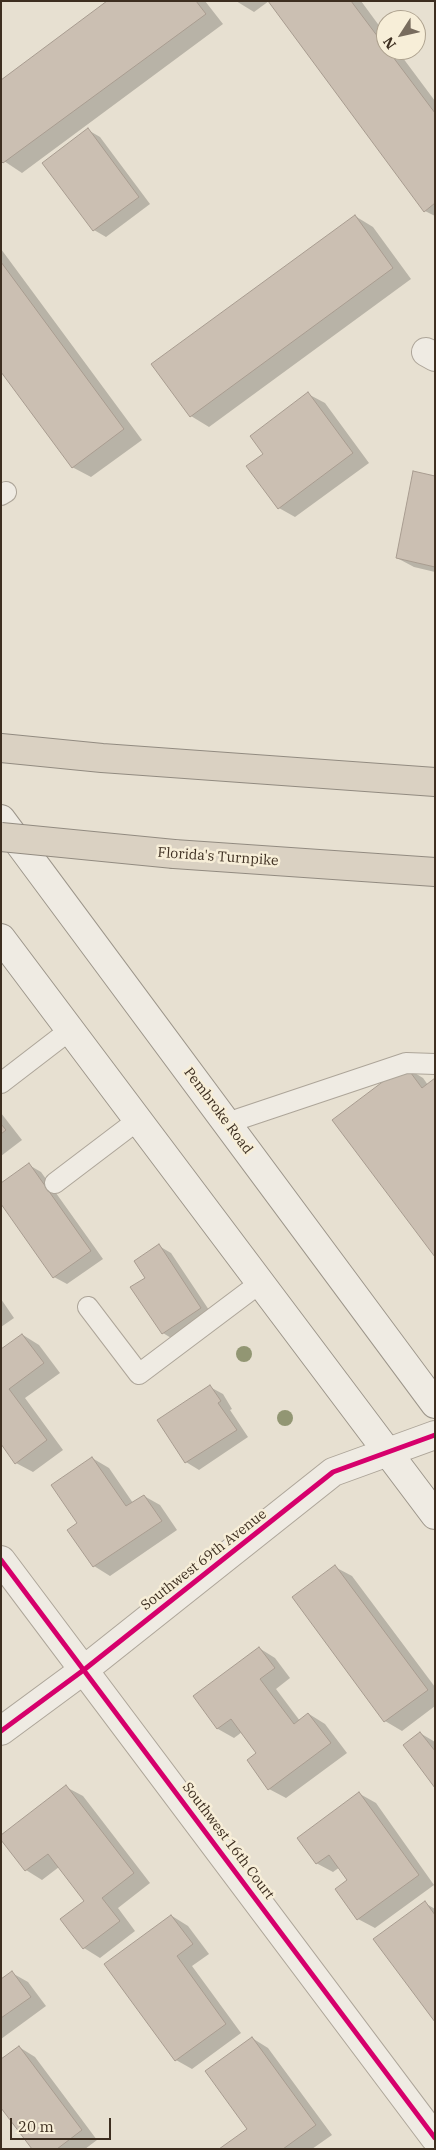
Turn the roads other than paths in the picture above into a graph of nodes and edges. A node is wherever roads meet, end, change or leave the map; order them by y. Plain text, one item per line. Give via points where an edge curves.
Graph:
1 (1, 748) edge
2 (435, 782) edge
3 (1, 819) edge
4 (1, 837) edge
5 (435, 872) edge
6 (1, 938) edge
7 (70, 1030) junction
8 (435, 1064) edge
9 (1, 1083) edge
10 (138, 1120) junction
11 (227, 1123) junction
12 (55, 1183) dead end
13 (260, 1283) junction
14 (88, 1307) dead end
15 (435, 1404) edge
16 (435, 1435) edge
17 (386, 1451) junction
18 (435, 1515) edge
19 (1, 1560) edge
20 (85, 1669) junction
21 (1, 1731) edge
22 (435, 2138) edge

1 - 2 highway
3 - 11 main road, Pembroke Road
4 - 5 highway, Florida's Turnpike, bridge via 174,854
6 - 7 main road
7 - 9 lane
7 - 10 main road
8 - 11 lane via 406,1063
10 - 12 lane
10 - 13 main road
11 - 15 main road, Pembroke Road
13 - 14 lane via 140,1374
13 - 17 main road
16 - 17 main road, Southwest 69th Avenue
17 - 18 main road
17 - 20 main road, Southwest 69th Avenue via 333,1472
19 - 20 main road, Southwest 16th Court
20 - 21 main road, Southwest 69th Avenue
20 - 22 main road, Southwest 16th Court

